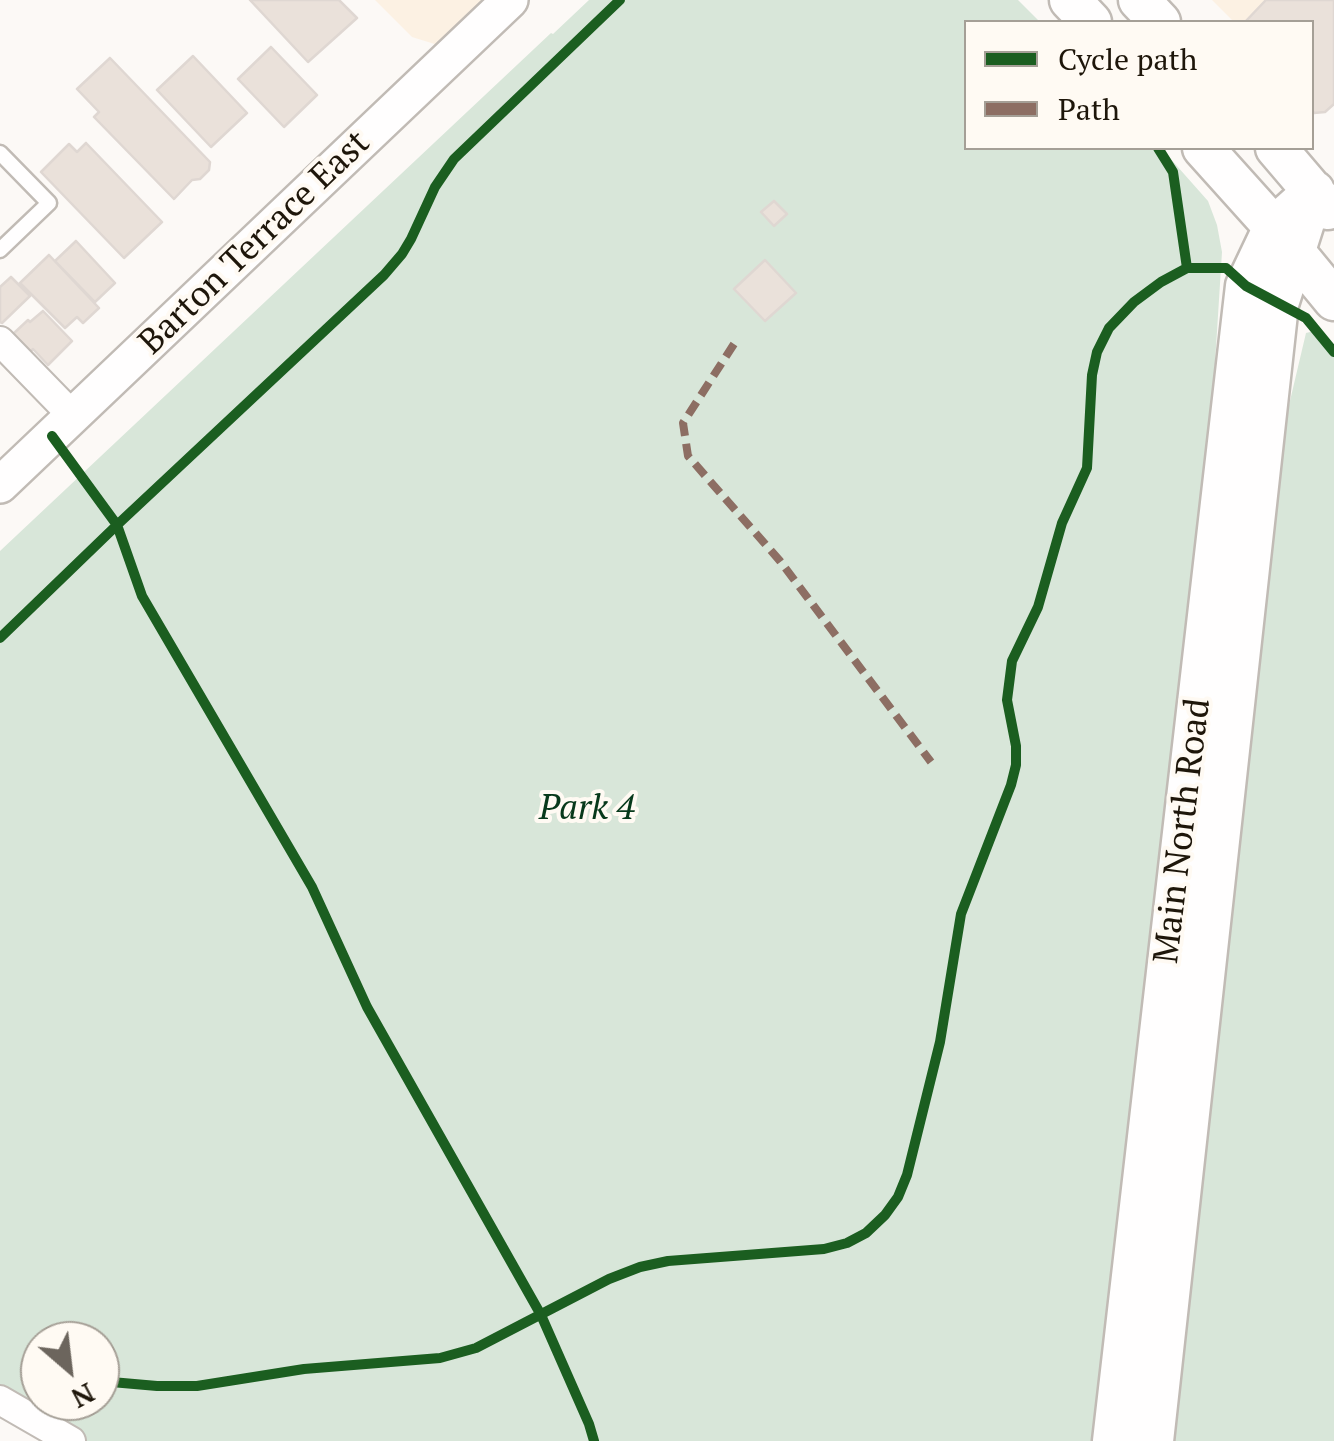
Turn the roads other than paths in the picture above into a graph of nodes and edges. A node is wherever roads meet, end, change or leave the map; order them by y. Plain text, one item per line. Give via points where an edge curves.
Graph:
1 (510, 0) edge
2 (1070, 0) edge
3 (1139, 0) edge
4 (1088, 20) edge
5 (1158, 20) edge
6 (1205, 150) edge
7 (1278, 150) edge
8 (0, 153) edge
9 (1327, 193) edge
10 (1284, 240) junction
11 (0, 250) edge
12 (1334, 300) edge
13 (0, 342) edge
14 (73, 416) junction
15 (0, 485) edge
16 (0, 1400) edge
17 (71, 1441) edge
18 (1112, 1441) edge
19 (1153, 1441) edge

1 - 14 street, Barton Terrace East
2 - 4 main road
3 - 5 main road
6 - 10 main road
7 - 9 main road
8 - 11 lane via 49,203
9 - 10 main road
10 - 12 main road
10 - 18 main road, Main North Road via 1246,286
10 - 19 main road, Main North Road
13 - 14 street
14 - 15 street, Barton Terrace East
16 - 17 street

